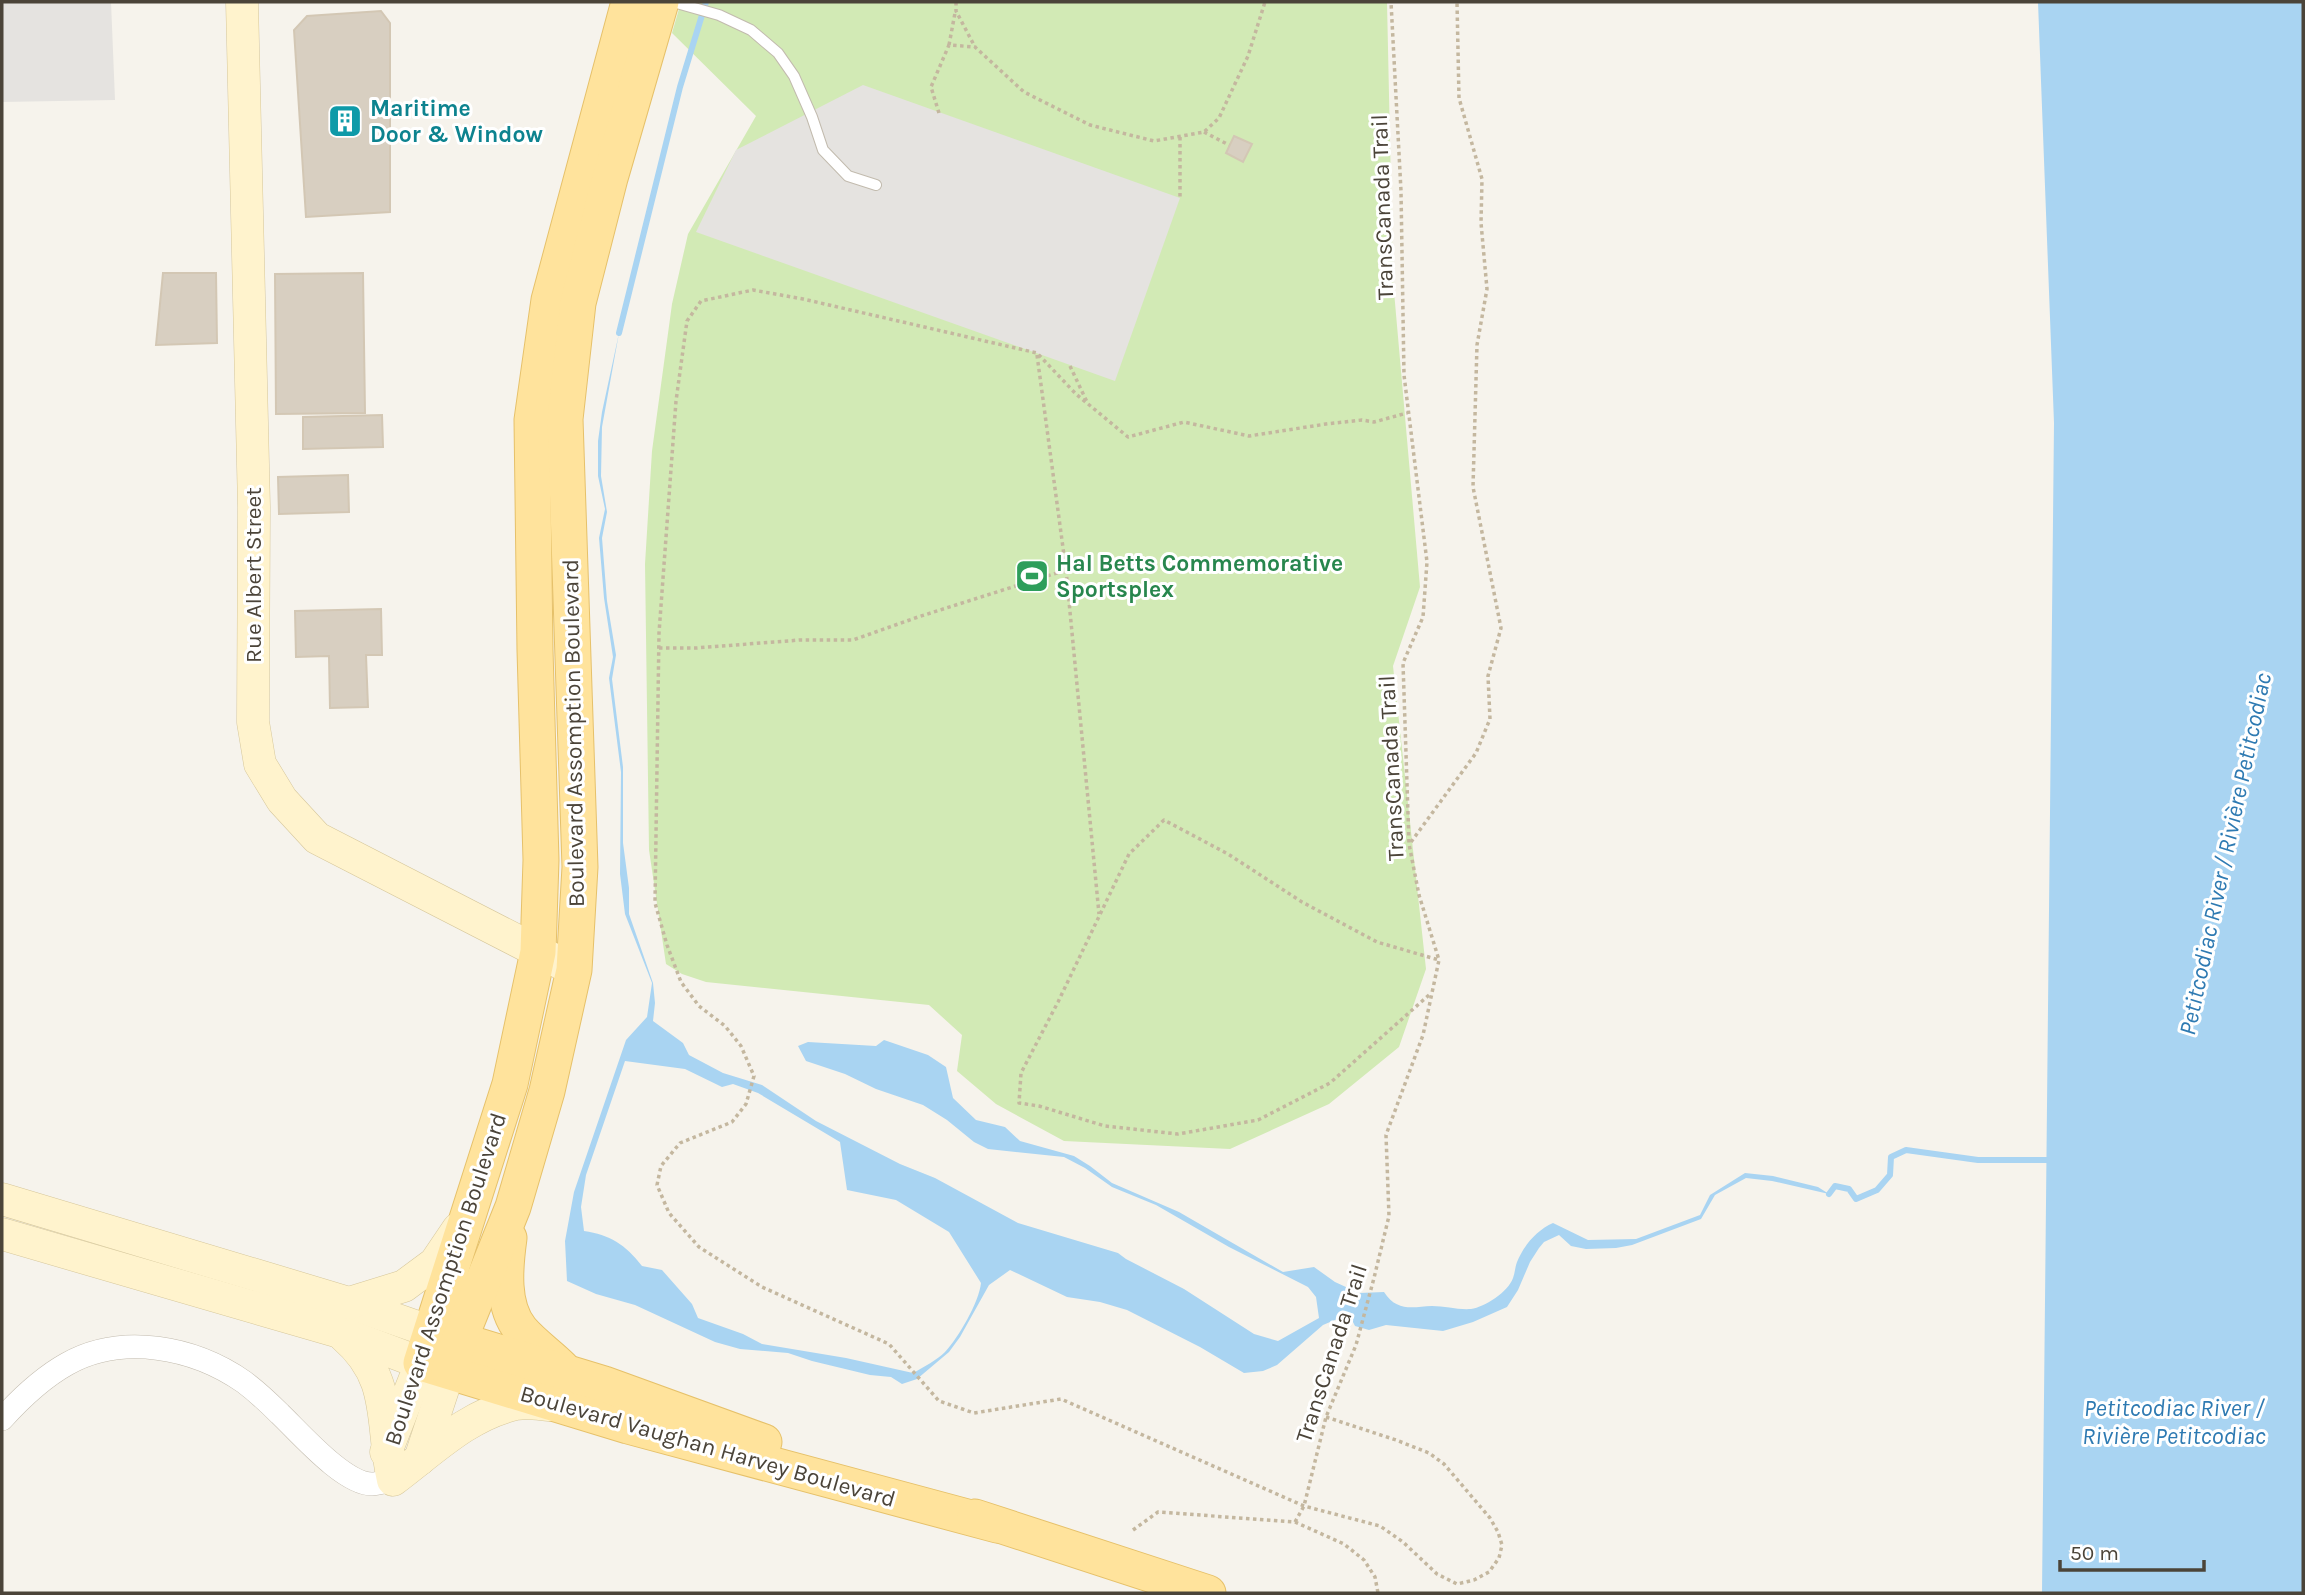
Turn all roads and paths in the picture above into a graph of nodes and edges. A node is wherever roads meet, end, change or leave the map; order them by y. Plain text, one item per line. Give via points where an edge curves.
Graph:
1 (242, 2) edge
2 (629, 2) edge
3 (661, 2) edge
4 (673, 2) edge
5 (956, 2) edge
6 (1265, 2) edge
7 (1391, 2) edge
8 (1457, 2) edge
9 (956, 11) junction
10 (949, 45) junction
11 (975, 47) junction
12 (939, 113) dead end
13 (1204, 132) junction
14 (1180, 137) junction
15 (1230, 145) dead end
16 (876, 185) dead end
17 (1180, 198) dead end
18 (1037, 353) junction
19 (1070, 366) dead end
20 (1088, 404) junction
21 (1407, 413) junction
22 (1066, 570) junction
23 (659, 648) junction
24 (1409, 844) junction
25 (1099, 916) junction
26 (538, 952) junction
27 (1439, 960) junction
28 (575, 970) junction
29 (1431, 993) junction
30 (2, 1199) edge
31 (513, 1207) junction
32 (470, 1210) junction
33 (2, 1234) edge
34 (344, 1317) junction
35 (430, 1348) junction
36 (563, 1389) junction
37 (1326, 1417) junction
38 (2, 1419) edge
39 (419, 1460) junction
40 (390, 1466) junction
41 (1304, 1506) junction
42 (1295, 1522) junction
43 (1133, 1530) dead end
44 (1208, 1593) edge
45 (1378, 1593) edge

1 - 26 street, Rue Albert Street via 254,507 253,722 260,764 282,800 317,838
2 - 26 main road, Boulevard Assomption Boulevard via 549,300 532,420 541,860
3 - 28 main road, Boulevard Assomption Boulevard via 578,303 565,419 580,867
4 - 16 lane via 751,30 778,53 794,76 823,150 848,176
5 - 9 path
6 - 13 path via 1248,56 1219,118
7 - 21 path, TransCanada Trail
8 - 24 path via 1460,98 1482,179 1487,289 1476,345 1473,487 1501,628 1488,676 1490,719 1476,753
9 - 10 path
9 - 11 path
10 - 11 path
10 - 12 path via 931,87
11 - 14 path via 1024,92 1090,125 1154,141
13 - 14 path
13 - 15 path
14 - 17 path
18 - 20 path
18 - 22 path
18 - 23 path via 753,290 701,301 687,321 676,401
19 - 20 path
20 - 21 path via 1128,437 1184,422 1249,436 1338,422 1374,422
21 - 24 path, TransCanada Trail via 1427,562 1423,617 1403,663
22 - 23 path via 853,640
22 - 25 path
23 - 41 path via 655,903 681,982 741,1046 754,1076 746,1104 732,1122 680,1143 661,1166 657,1185 669,1213 699,1247 762,1287 889,1344 939,1401 974,1413 1061,1399
24 - 27 path, TransCanada Trail
25 - 27 path via 1129,854 1164,820 1377,942
25 - 29 path via 1021,1073 1019,1103 1105,1126 1178,1134 1258,1120 1330,1083
26 - 28 street, Rue Albert Street
26 - 32 main road, Boulevard Assomption Boulevard via 510,1084
27 - 29 path, TransCanada Trail
28 - 31 main road, Boulevard Assomption Boulevard via 547,1091
29 - 37 path, TransCanada Trail via 1423,1035 1386,1135 1389,1216 1374,1278 1356,1345
30 - 34 street, Boulevard Vaughan Harvey Boulevard via 277,1283
31 - 35 main road, Boulevard Assomption Boulevard
31 - 36 main road via 505,1267 512,1315
32 - 34 street via 435,1263 404,1286
32 - 35 main road, Boulevard Assomption Boulevard
33 - 34 street, Boulevard Vaughan Harvey Boulevard
34 - 35 street, Boulevard Vaughan Harvey Boulevard
34 - 40 street via 383,1398
35 - 36 main road, Boulevard Vaughan Harvey Boulevard
35 - 39 street, Boulevard Assomption Boulevard
35 - 40 street, Boulevard Assomption Boulevard
36 - 39 street via 492,1412 449,1435
36 - 44 main road, Boulevard Vaughan Harvey Boulevard via 604,1384 997,1525
37 - 41 path, TransCanada Trail
37 - 41 path via 1429,1453 1444,1464 1490,1518 1502,1545 1499,1558 1489,1572 1457,1584 1437,1574 1380,1526
38 - 40 street, Boulevard Assomption Boulevard via 68,1363 96,1351 151,1347 210,1363 244,1382 350,1476 370,1484
39 - 40 street, Boulevard Assomption Boulevard
41 - 42 path, TransCanada Trail
42 - 43 path via 1157,1512
42 - 45 path via 1344,1544 1364,1560

